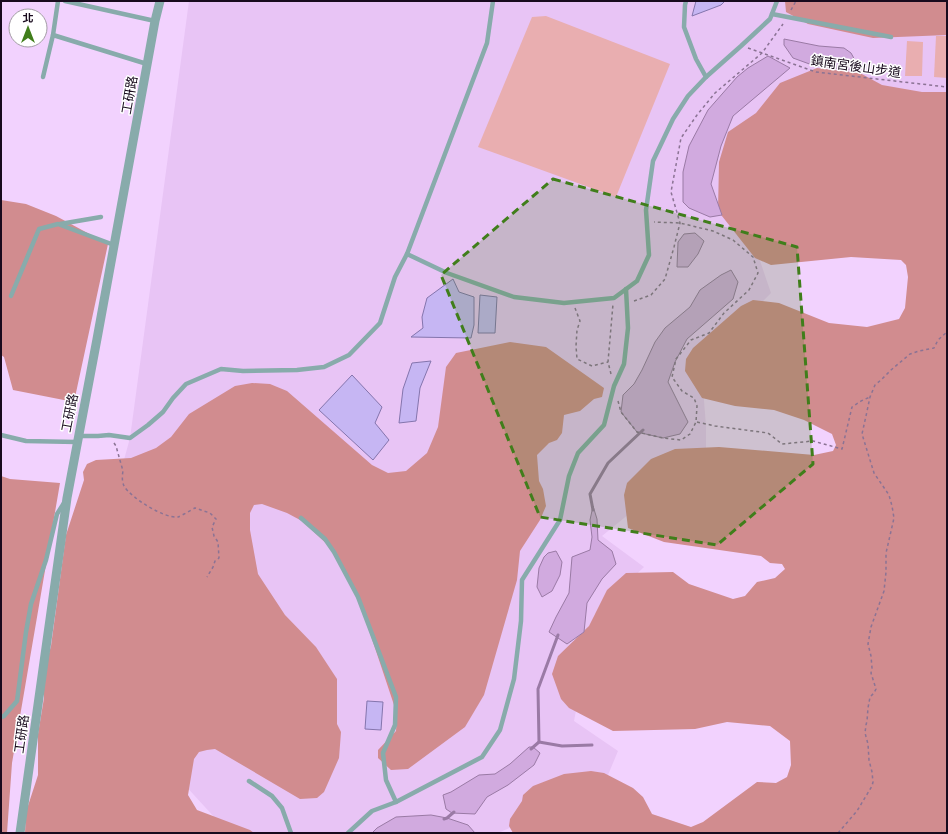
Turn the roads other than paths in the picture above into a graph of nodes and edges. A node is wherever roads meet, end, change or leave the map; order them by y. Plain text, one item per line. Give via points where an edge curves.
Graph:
1 (58, 1) edge
2 (65, 1) edge
3 (160, 1) edge
4 (493, 1) edge
5 (686, 1) edge
6 (777, 1) edge
7 (772, 14) junction
8 (155, 21) junction
9 (53, 35) junction
10 (891, 37) dead end
11 (148, 64) junction
12 (43, 77) dead end
13 (706, 77) junction
14 (101, 217) dead end
15 (58, 224) junction
16 (114, 245) junction
17 (407, 254) junction
18 (626, 289) junction
19 (11, 296) dead end
20 (1, 436) edge
21 (78, 439) junction
22 (67, 498) junction
23 (300, 518) dead end
24 (1, 717) edge
25 (249, 781) dead end
26 (396, 802) junction
27 (20, 833) edge
28 (291, 833) edge
29 (348, 833) edge

1 - 9 lane
2 - 8 lane
3 - 8 street, 工研路
4 - 17 lane via 487,43
5 - 13 lane via 684,27
6 - 7 lane
7 - 10 lane
7 - 13 lane via 770,19
8 - 11 street, 工研路
9 - 11 lane
9 - 12 lane
11 - 16 street, 工研路
13 - 18 lane via 688,96 673,119 653,161 646,210 649,255 637,281
14 - 15 lane
15 - 16 lane
15 - 19 lane via 39,229
16 - 21 street, 工研路
17 - 18 lane via 447,273 514,297 564,303 614,298
17 - 21 lane via 380,323 349,355 324,367 297,370 221,369 186,384 163,412 130,438 109,435
18 - 26 lane via 628,328 624,364 614,386 604,425 578,453 569,476 560,520 522,580 521,621 514,679 500,730 482,756
20 - 21 lane via 26,441
21 - 22 street, 工研路
22 - 24 lane via 57,514 46,560 31,604 17,701
22 - 27 street, 工研路
23 - 26 lane via 325,539 334,552 358,597 396,696 395,725 383,753 386,780
25 - 28 lane via 272,796 282,808
26 - 29 lane via 372,811

